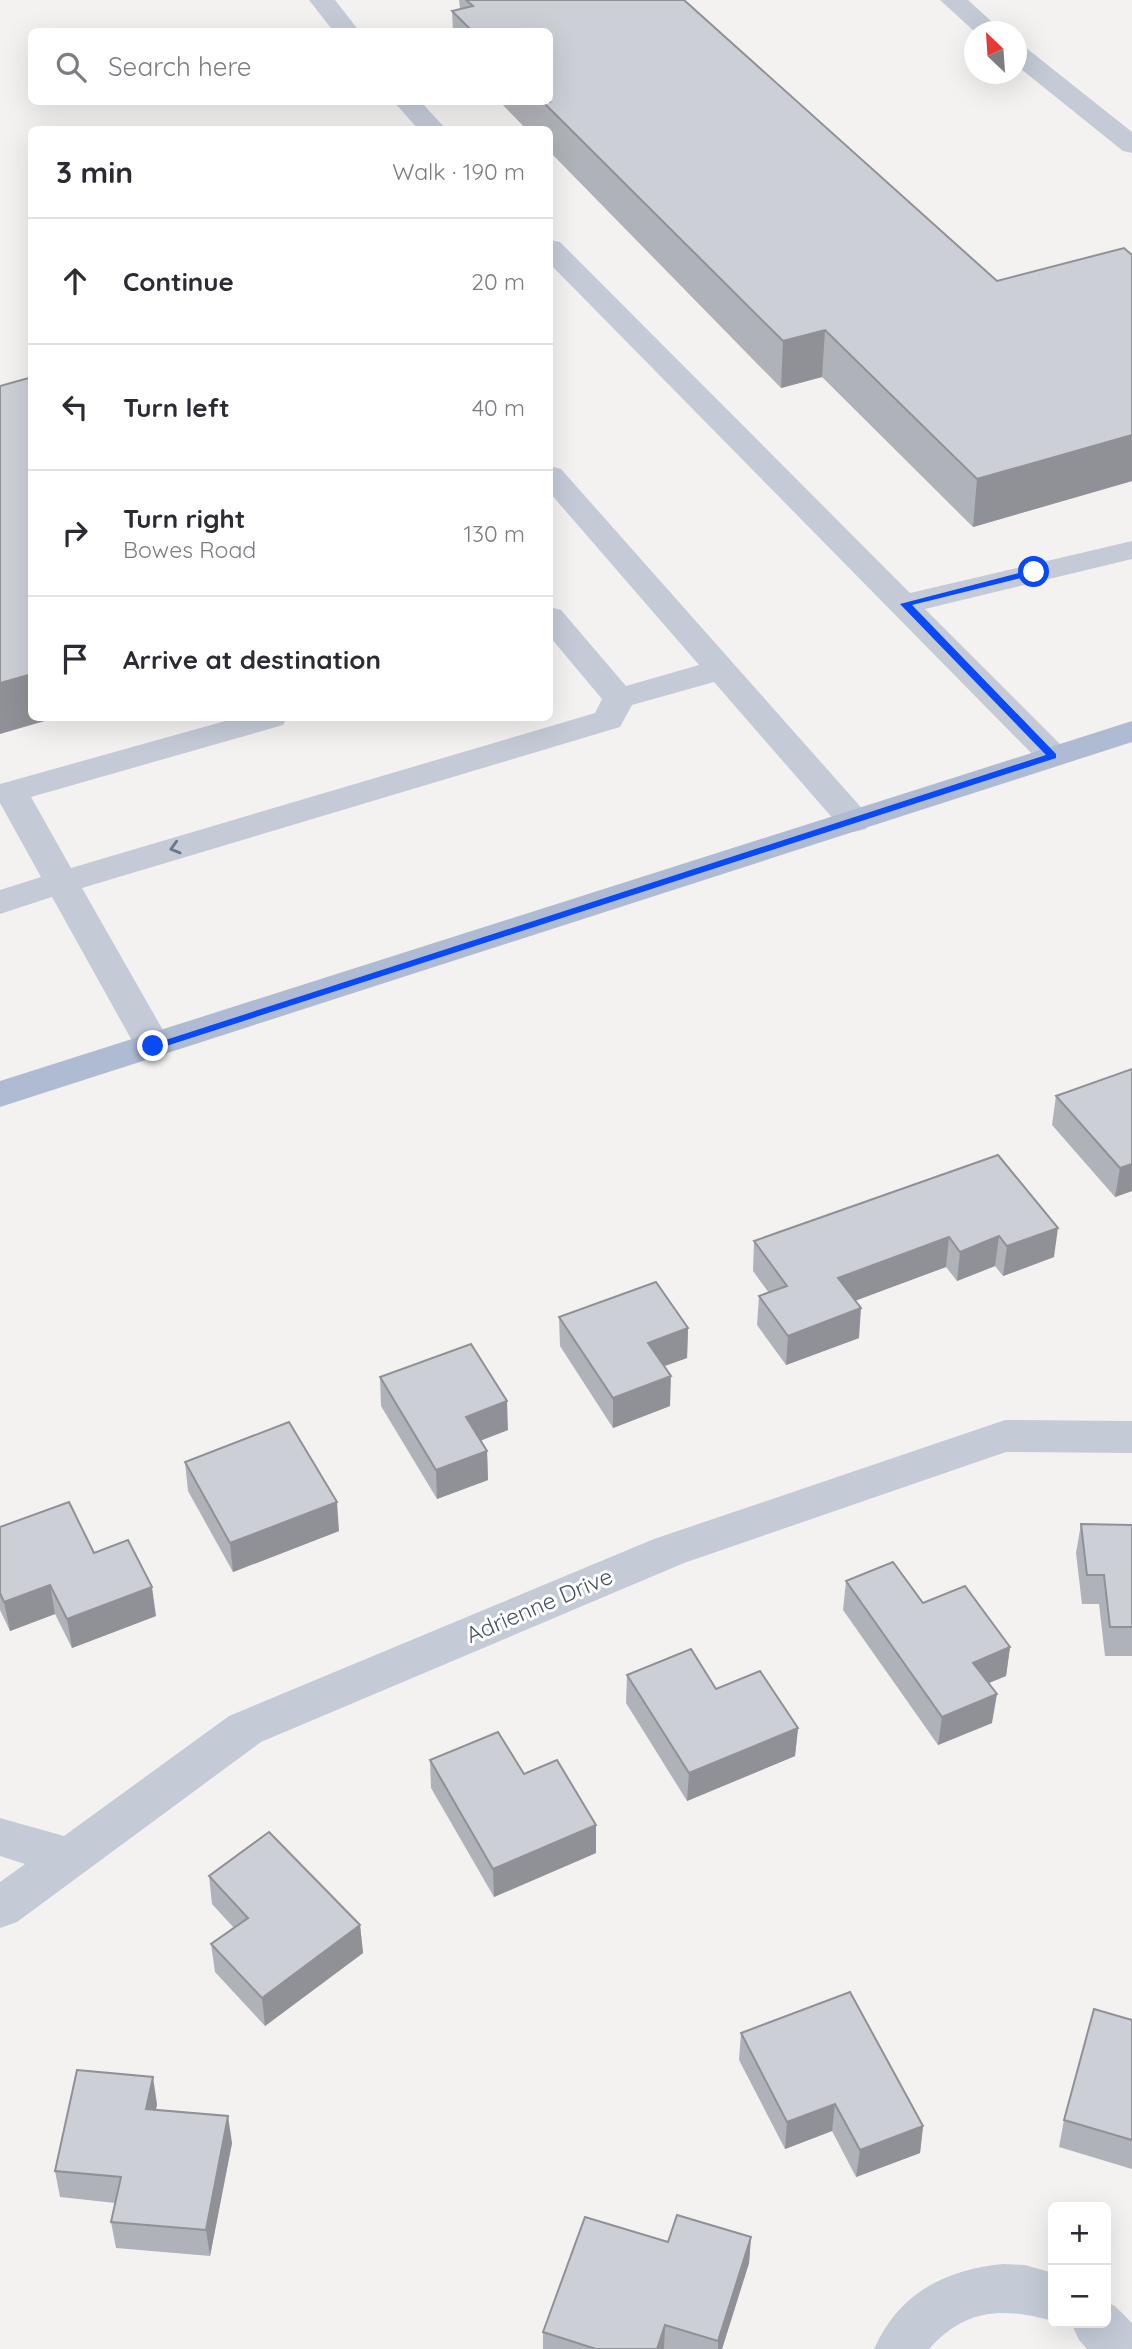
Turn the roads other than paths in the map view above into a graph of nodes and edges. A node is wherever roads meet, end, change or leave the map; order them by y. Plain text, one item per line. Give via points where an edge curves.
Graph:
1 (322, 0) edge
2 (953, 0) edge
3 (978, 21) edge
4 (345, 28) edge
5 (1027, 60) edge
6 (410, 105) edge
7 (430, 126) edge
8 (1132, 145) edge
9 (553, 251) edge
10 (553, 478) edge
11 (1132, 550) edge
12 (905, 604) junction
13 (554, 629) edge
14 (722, 669) junction
15 (619, 698) junction
16 (260, 721) edge
17 (1132, 731) edge
18 (1053, 756) junction
19 (854, 821) junction
20 (62, 883) junction
21 (0, 902) edge
22 (153, 1046) junction
23 (0, 1094) edge
24 (1132, 1437) edge
25 (0, 1837) edge
26 (69, 1857) junction
27 (0, 1908) edge
28 (1048, 2296) edge
29 (1102, 2328) edge
30 (900, 2349) edge
31 (1122, 2349) edge

1 - 4 street
2 - 3 street
5 - 8 street
6 - 7 street
9 - 12 street via 710,414
10 - 14 street
11 - 12 street
12 - 18 street
13 - 15 street
14 - 15 street
14 - 19 street
15 -> 20 street via 608,720
16 - 20 street via 11,792
17 - 18 main road
18 - 19 main road
19 - 22 main road
20 - 21 street
20 - 22 street
22 - 23 main road
24 - 26 street, Adrienne Drive via 1005,1436 669,1551 245,1729
25 - 26 street
26 - 27 street, Adrienne Drive
28 - 30 street via 1021,2289 985,2289 951,2299 923,2319
29 - 31 street

